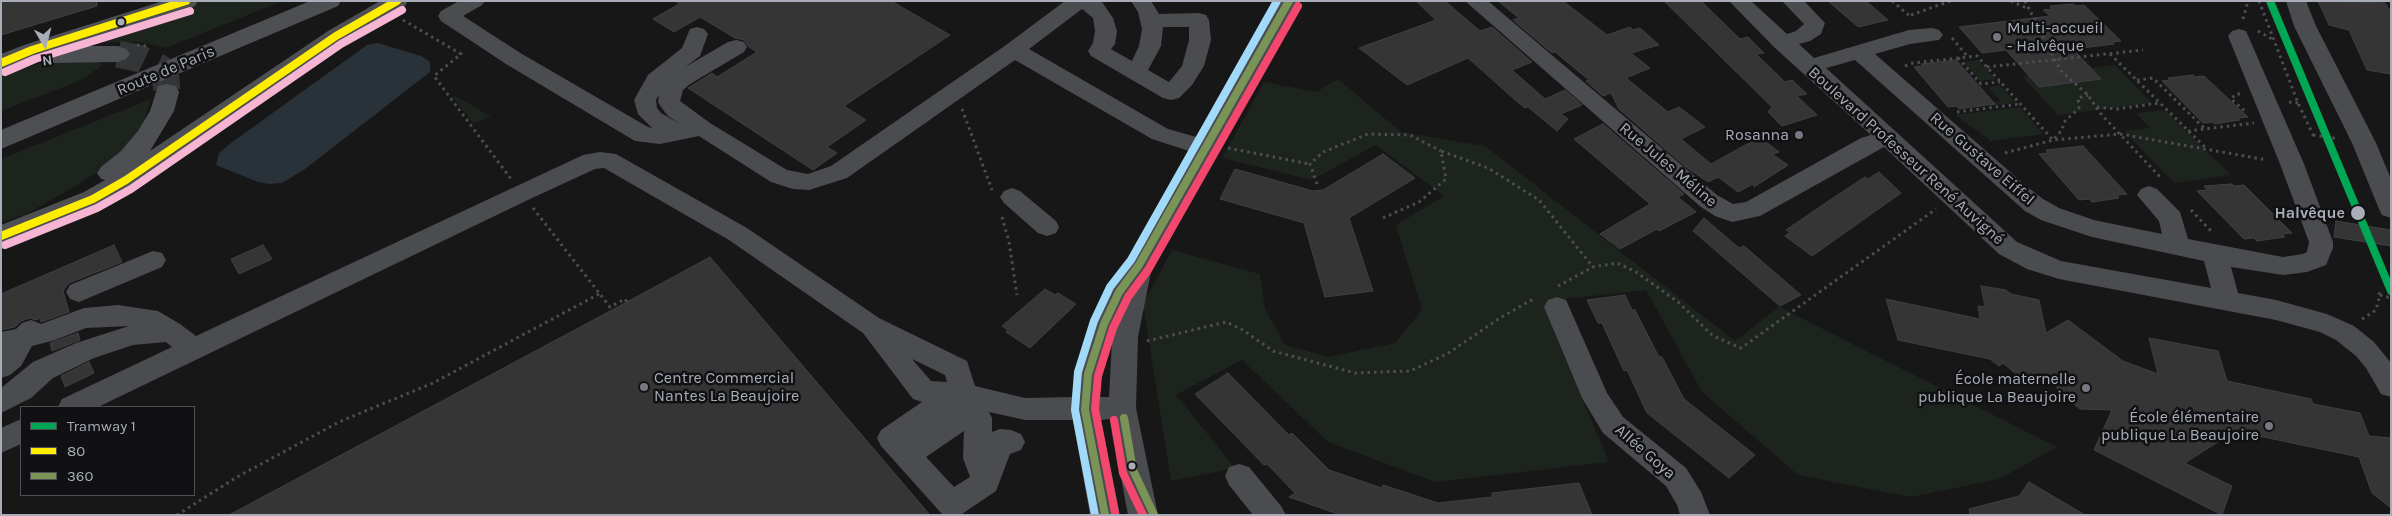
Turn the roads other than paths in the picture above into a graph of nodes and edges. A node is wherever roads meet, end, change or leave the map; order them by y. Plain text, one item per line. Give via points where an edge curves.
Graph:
1 (187, 1) edge
2 (298, 1) edge
3 (330, 1) edge
4 (475, 1) edge
5 (1079, 1) edge
6 (1084, 1) edge
7 (1141, 1) edge
8 (1289, 1) edge
9 (1475, 1) edge
10 (1739, 1) edge
11 (1792, 1) edge
12 (2296, 1) edge
13 (397, 9) edge
14 (1151, 21) junction
15 (697, 34) dead end
16 (1932, 35) dead end
17 (2239, 36) dead end
18 (1782, 42) junction
19 (736, 47) dead end
20 (1014, 50) junction
21 (1860, 52) junction
22 (118, 54) tunnel mouth
23 (1, 63) edge
24 (1809, 66) junction
25 (1134, 71) junction
26 (167, 92) tunnel mouth
27 (1, 121) edge
28 (702, 128) junction
29 (677, 133) junction
30 (1887, 138) junction
31 (1, 140) edge
32 (1206, 146) junction
33 (2157, 188) road end
34 (1002, 202) road end
35 (63, 209) junction
36 (2391, 209) edge
37 (1047, 227) dead end
38 (1, 236) edge
39 (2177, 247) junction
40 (2226, 257) junction
41 (153, 260) dead end
42 (1139, 265) junction
43 (79, 292) dead end
44 (1548, 298) road end
45 (2227, 301) junction
46 (171, 331) junction
47 (12, 340) edge
48 (194, 350) junction
49 (2383, 360) edge
50 (1, 367) edge
51 (2391, 386) edge
52 (964, 395) junction
53 (1, 402) edge
54 (74, 406) edge
55 (1122, 408) junction
56 (1085, 410) junction
57 (20, 432) edge
58 (1, 441) edge
59 (1011, 442) dead end
60 (1133, 470) junction
61 (1239, 476) dead end
62 (986, 482) junction
63 (1105, 515) edge
64 (1143, 515) edge
65 (1154, 515) edge
66 (1271, 515) edge
67 (1695, 515) edge

1 - 23 main road via 32,50
2 - 27 main road, Route de Paris
3 - 31 main road, Route de Paris
4 - 29 street via 448,16 643,135
5 - 20 street
6 - 25 street via 1095,7 1103,18 1106,31 1099,51
7 - 14 street
8 - 32 street
9 - 30 street, Rue Jules Méline via 1709,201 1724,210 1751,210 1869,144
10 - 18 street, Boulevard Professeur René Auvigné
11 - 18 street via 1812,20 1814,29
12 - 36 street via 2305,26 2364,143
13 - 35 main road via 336,36 126,180 93,199
14 - 25 street via 1150,46
14 - 25 street via 1199,20 1198,53 1184,80 1171,93
15 - 29 street via 692,51 656,80 645,100 646,110 653,118
16 - 21 street via 1910,37
17 - 40 street, Rue Gustave Eiffel via 2292,164 2321,248 2316,258 2307,263 2283,266
18 - 24 street, Boulevard Professeur René Auvigné
19 - 28 street via 682,79 670,95 669,102 676,111
20 - 28 street via 839,172 809,182 779,176
20 - 32 street via 1160,134
21 - 24 street
21 - 39 street, Rue Gustave Eiffel via 2034,205 2074,224
22 - 23 main road via 56,54
24 - 30 street, Boulevard Professeur René Auvigné
26 - 35 main road via 162,111 148,136 130,157
28 - 29 street
30 - 45 street, Boulevard Professeur René Auvigné via 2008,248 2036,262 2059,270
32 - 42 street
33 - 39 street via 2171,218
34 - 37 street
35 - 38 main road
39 - 40 street, Rue Gustave Eiffel
40 - 45 street
41 - 43 street
42 - 55 street via 1126,337
42 - 56 street via 1119,292 1104,324 1088,374
44 - 67 street, Allée Goya via 1596,398 1613,425 1676,477 1691,501
45 - 49 street, Boulevard Professeur René Auvigné via 2292,313 2327,324
46 - 47 street via 149,318 81,309 41,323
46 - 48 street
46 - 53 street via 133,335 85,350 43,370 21,390
47 - 50 street via 12,358
48 - 52 street via 591,160 608,160 738,234 870,325 924,391
48 - 54 street
49 - 51 street, Boulevard Professeur René Auvigné
52 - 56 street via 1024,409
52 - 62 street via 978,418 977,458
52 - 62 street via 959,419 907,455 952,505
55 - 56 street
55 - 60 street
56 - 63 street
57 - 58 street
59 - 62 street via 1000,440
60 - 64 street
60 - 65 street
61 - 66 street

